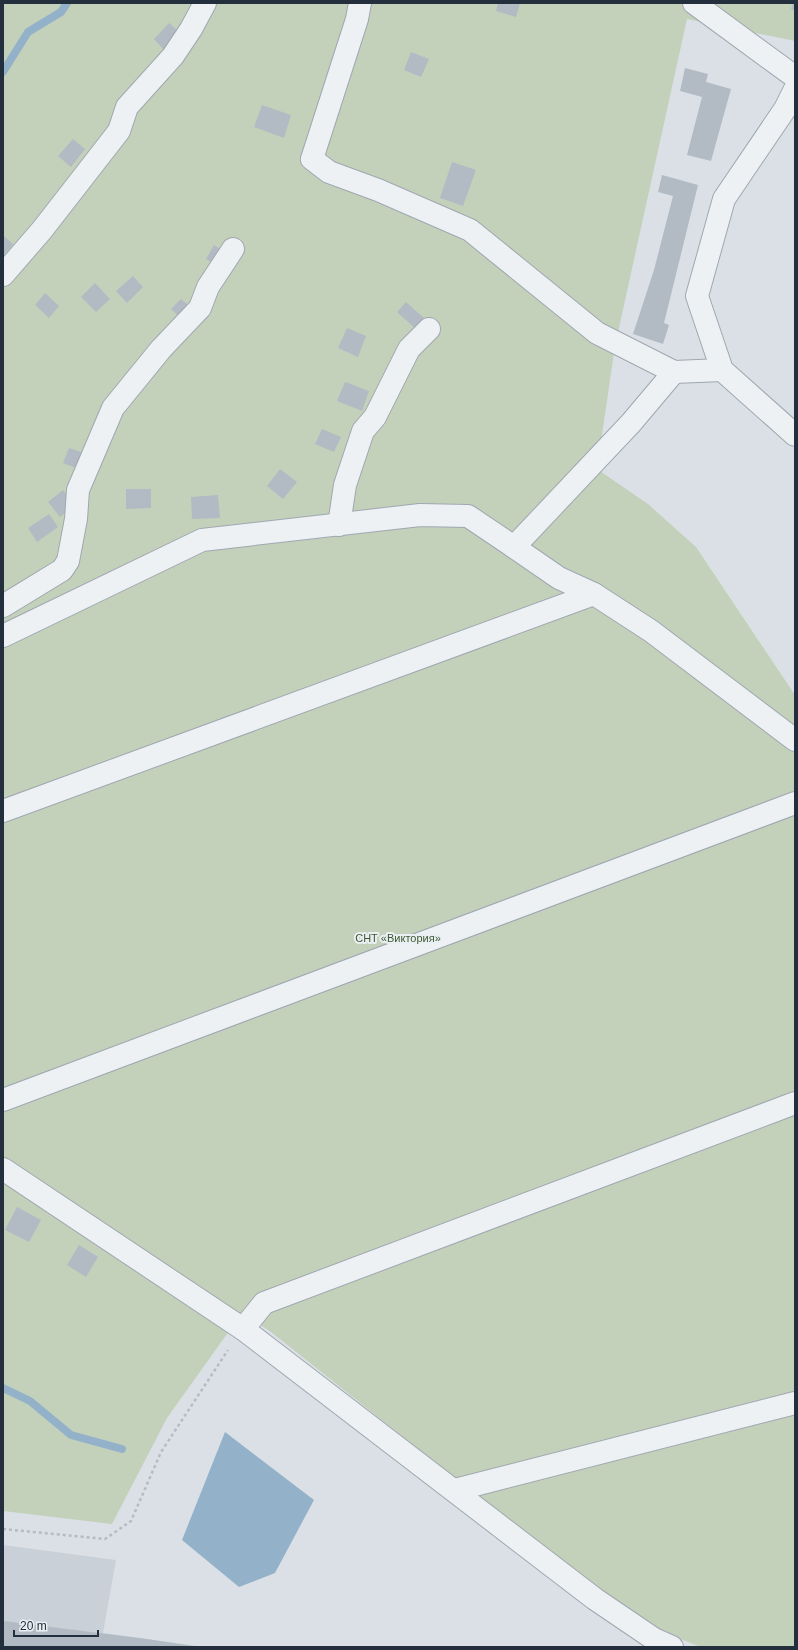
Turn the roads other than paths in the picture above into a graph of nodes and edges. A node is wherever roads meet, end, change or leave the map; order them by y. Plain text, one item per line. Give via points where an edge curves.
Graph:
1 (205, 3) edge
2 (360, 3) edge
3 (694, 3) edge
4 (795, 77) edge
5 (795, 89) edge
6 (233, 249) dead end
7 (3, 275) edge
8 (428, 329) dead end
9 (722, 370) junction
10 (674, 372) junction
11 (795, 435) edge
12 (339, 525) junction
13 (514, 547) junction
14 (594, 594) junction
15 (3, 606) edge
16 (3, 636) edge
17 (795, 740) edge
18 (795, 803) edge
19 (3, 811) edge
20 (3, 1100) edge
21 (795, 1104) edge
22 (3, 1169) edge
23 (243, 1329) junction
24 (795, 1404) edge
25 (454, 1490) junction
26 (672, 1647) edge

1 - 7 lane via 173,56 127,107 119,131 42,230
2 - 10 lane via 312,159 329,172 470,230 598,333
3 - 4 lane
5 - 9 lane via 785,109 724,199 697,296
6 - 15 lane via 208,287 200,308 161,349 113,408 78,490 76,519 68,560 62,570
8 - 12 lane via 409,349 375,417 363,431 345,485
9 - 10 lane
9 - 11 lane
10 - 13 lane via 631,423
12 - 13 lane via 420,516 468,516
12 - 16 lane via 202,540
13 - 14 lane via 560,578
14 - 17 lane via 651,631
14 - 19 lane
18 - 20 lane
21 - 23 lane via 264,1303
22 - 23 lane
23 - 25 lane
24 - 25 lane
25 - 26 lane via 595,1599 654,1639

